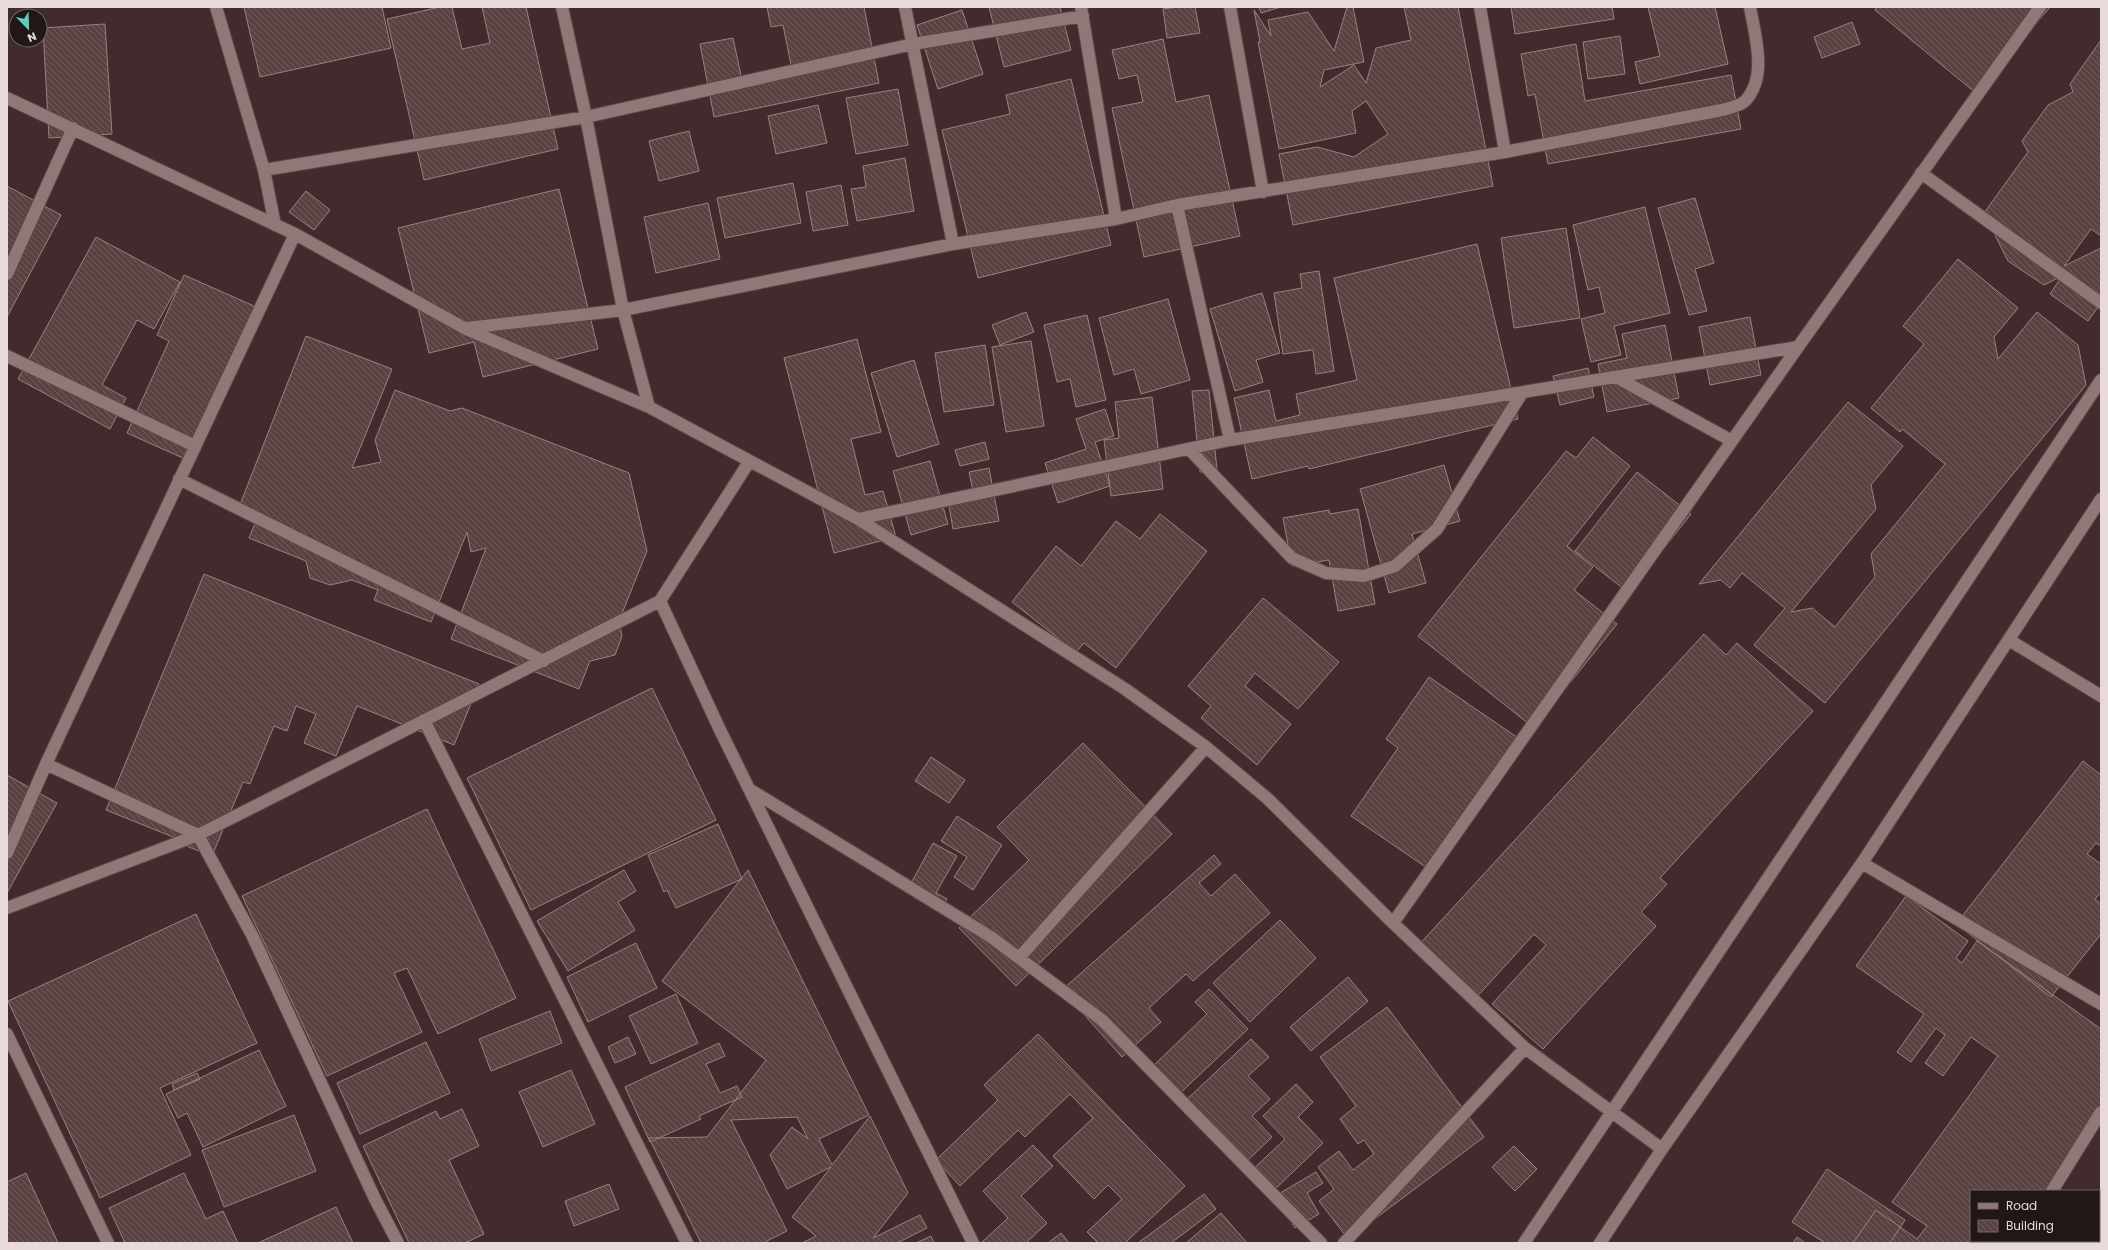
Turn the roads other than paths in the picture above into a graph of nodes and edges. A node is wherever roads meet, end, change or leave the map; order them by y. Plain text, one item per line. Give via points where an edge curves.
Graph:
1 (216, 7) edge
2 (562, 7) edge
3 (905, 7) edge
4 (1230, 7) edge
5 (1480, 7) edge
6 (1750, 7) edge
7 (2040, 7) edge
8 (1082, 12) edge
9 (913, 44) junction
10 (7, 98) edge
11 (586, 117) junction
12 (73, 128) junction
13 (1505, 152) junction
14 (264, 170) junction
15 (1922, 173) junction
16 (1262, 192) junction
17 (1177, 205) junction
18 (1116, 219) junction
19 (275, 225) junction
20 (295, 234) junction
21 (953, 244) junction
22 (7, 274) edge
23 (2101, 303) edge
24 (623, 310) junction
25 (466, 328) junction
26 (1798, 347) junction
27 (7, 356) edge
28 (1616, 377) junction
29 (2101, 380) edge
30 (1522, 392) junction
31 (649, 407) junction
32 (1230, 440) junction
33 (1732, 441) junction
34 (195, 446) junction
35 (1189, 449) junction
36 (749, 462) junction
37 (179, 479) junction
38 (2101, 499) edge
39 (858, 518) junction
40 (660, 601) junction
41 (2009, 640) junction
42 (544, 661) junction
43 (2101, 696) edge
44 (424, 720) junction
45 (1206, 747) junction
46 (46, 764) junction
47 (749, 789) junction
48 (198, 835) junction
49 (7, 852) edge
50 (1862, 863) junction
51 (7, 908) edge
52 (1393, 923) junction
53 (1019, 958) junction
54 (2101, 1004) edge
55 (7, 1034) edge
56 (1525, 1048) junction
57 (2101, 1112) edge
58 (1612, 1113) junction
59 (1662, 1149) junction
60 (2053, 1190) edge
61 (108, 1243) edge
62 (398, 1243) edge
63 (687, 1243) edge
64 (973, 1243) edge
65 (1321, 1243) edge
66 (1344, 1243) edge
67 (1524, 1243) edge
68 (1600, 1243) edge

1 - 14 street
2 - 11 street
3 - 9 street
4 - 16 street
5 - 13 street
6 - 13 street via 1758,64 1755,86 1744,102 1722,110
7 - 15 street
8 - 9 street
8 - 18 street
9 - 11 street
9 - 21 street
10 - 12 street
11 - 14 street
11 - 24 street
12 - 19 street
12 - 22 street
13 - 16 street
14 - 19 street
15 - 23 street
15 - 26 street
16 - 17 street
17 - 18 street
17 - 32 street
18 - 21 street
19 - 20 street
20 - 25 street
20 - 34 street
21 - 24 street
24 - 25 street
24 - 31 street
25 - 31 street
26 - 28 street
26 - 33 street
27 - 34 street
28 - 30 street
28 - 33 street
29 - 58 street
30 - 32 street
30 - 35 street via 1437,529 1395,566 1364,576 1326,573 1292,558
31 - 36 street
32 - 35 street
33 - 52 street
34 - 37 street
35 - 39 street
36 - 39 street
36 - 40 street
37 - 42 street
37 - 46 street
38 - 41 street
39 - 45 street via 1126,689
40 - 42 street
40 - 47 street
41 - 43 street
41 - 50 street
42 - 44 street
44 - 48 street
44 - 63 street
45 - 52 street via 1268,799
45 - 53 street
46 - 48 street
46 - 49 street
47 - 53 street via 991,937
47 - 64 street
48 - 51 street
48 - 62 street via 252,935
50 - 54 street
50 - 59 street
52 - 56 street
53 - 65 street via 1102,1020
55 - 61 street
56 - 58 street
56 - 66 street
57 - 60 street
58 - 59 street
58 - 67 street
59 - 68 street

